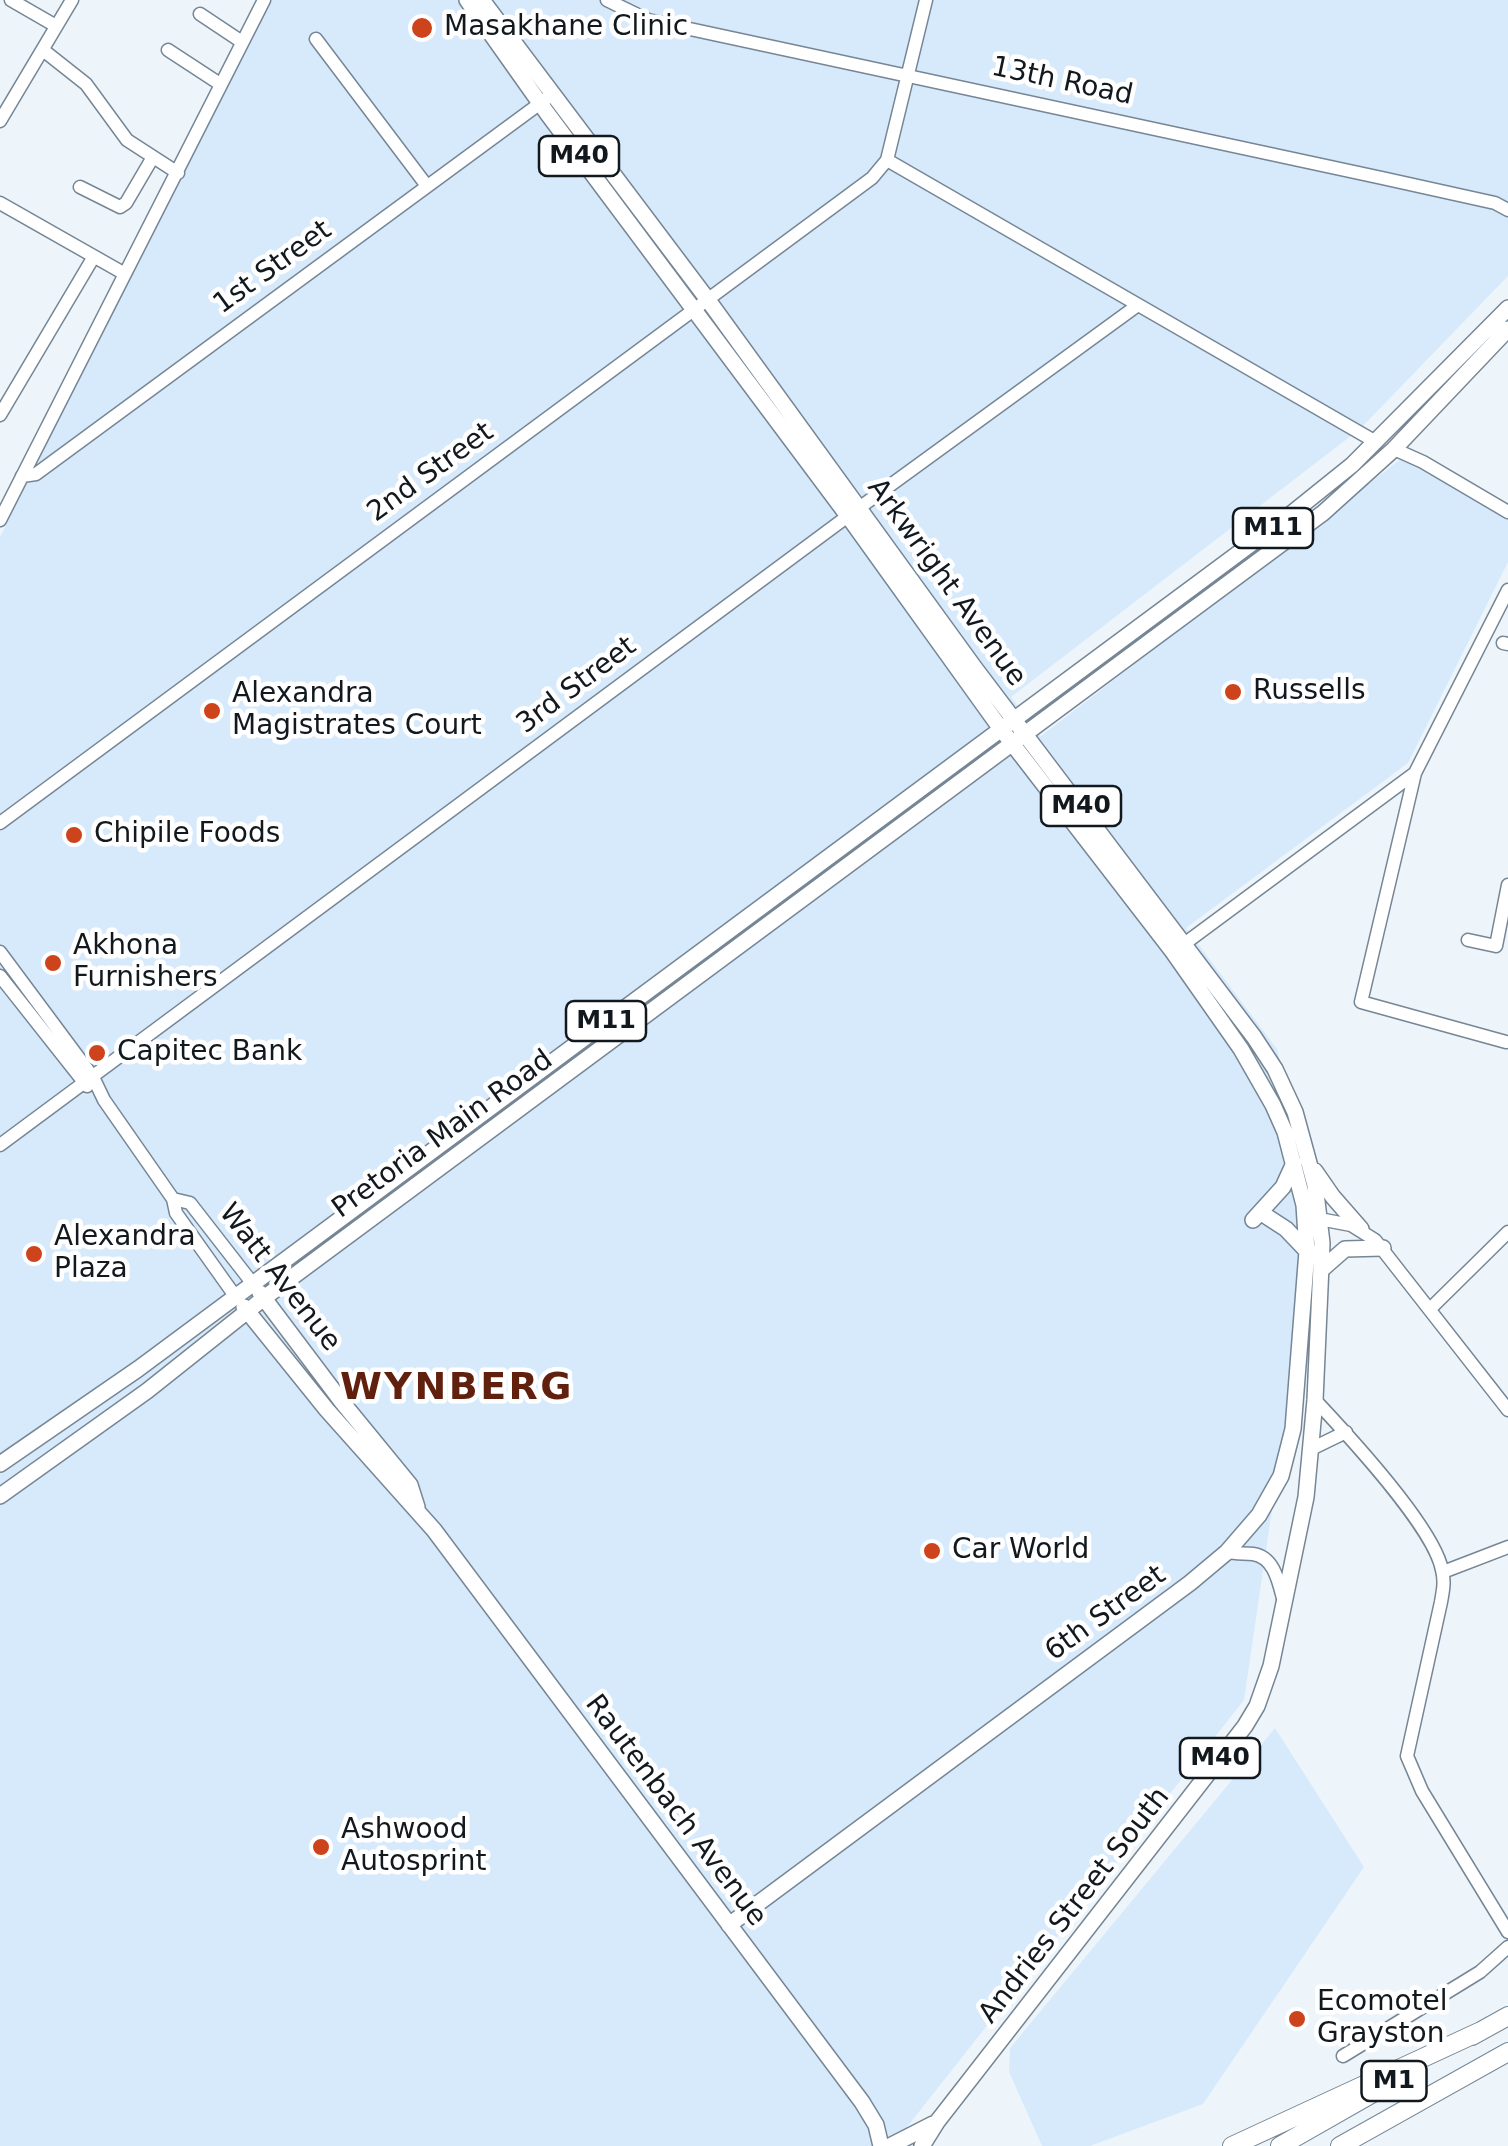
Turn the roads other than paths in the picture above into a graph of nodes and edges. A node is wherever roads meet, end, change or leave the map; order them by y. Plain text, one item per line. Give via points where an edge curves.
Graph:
1 (11, 0) edge
2 (72, 0) edge
3 (264, 0) edge
4 (467, 0) edge
5 (482, 0) edge
6 (607, 0) edge
7 (926, 0) edge
8 (200, 14) dead end
9 (56, 26) junction
10 (316, 38) dead end
11 (242, 42) junction
12 (43, 50) junction
13 (168, 50) dead end
14 (910, 75) junction
15 (220, 84) junction
16 (546, 99) junction
17 (0, 121) edge
18 (153, 157) junction
19 (888, 160) junction
20 (178, 173) junction
21 (427, 186) junction
22 (80, 187) dead end
23 (0, 203) edge
24 (1508, 210) edge
25 (93, 258) junction
26 (125, 274) junction
27 (708, 300) junction
28 (1138, 305) junction
29 (1508, 308) edge
30 (693, 310) junction
31 (1508, 329) edge
32 (0, 415) edge
33 (1414, 428) junction
34 (1376, 442) junction
35 (1394, 449) junction
36 (1424, 462) junction
37 (22, 476) junction
38 (854, 511) junction
39 (1508, 512) edge
40 (0, 520) edge
41 (1508, 590) edge
42 (985, 707) junction
43 (1007, 723) junction
44 (1020, 740) junction
45 (977, 746) junction
46 (990, 763) junction
47 (1029, 764) junction
48 (1416, 773) junction
49 (0, 824) edge
50 (1508, 885) edge
51 (1468, 940) dead end
52 (1179, 948) junction
53 (0, 952) edge
54 (0, 976) edge
55 (1506, 1042) edge
56 (89, 1080) junction
57 (0, 1145) edge
58 (1302, 1163) junction
59 (173, 1199) junction
60 (1312, 1218) junction
61 (1361, 1229) junction
62 (1508, 1232) edge
63 (1382, 1248) junction
64 (1307, 1251) junction
65 (1321, 1270) junction
66 (253, 1284) junction
67 (235, 1296) junction
68 (264, 1298) junction
69 (1431, 1308) junction
70 (248, 1312) junction
71 (1315, 1400) junction
72 (1508, 1410) edge
73 (345, 1419) junction
74 (1346, 1432) junction
75 (1311, 1449) junction
76 (0, 1464) edge
77 (0, 1496) edge
78 (419, 1510) joint
79 (1508, 1547) edge
80 (1227, 1552) junction
81 (1443, 1572) junction
82 (1285, 1604) junction
83 (728, 1925) junction
84 (1508, 1932) edge
85 (1508, 1946) edge
86 (1508, 2016) edge
87 (1481, 2031) junction
88 (1508, 2052) edge
89 (1343, 2056) dead end
90 (1384, 2121) junction
91 (937, 2122) junction
92 (881, 2146) edge
93 (890, 2146) edge
94 (922, 2146) edge
95 (1232, 2146) edge
96 (1280, 2146) edge
97 (1340, 2146) edge
98 (1348, 2146) edge

1 - 9 street
2 - 9 street
3 - 11 street
4 - 16 main road, Arkwright Avenue / M40
5 - 16 main road, Arkwright Avenue / M40
6 - 14 street, 13th Road via 648,20
7 - 14 street
8 - 11 street
9 - 12 street
10 - 21 street
11 - 15 street
12 - 17 street
12 - 18 street via 78,75 120,134
13 - 15 street
14 - 19 street
14 - 24 street, 13th Road
15 - 20 street
16 - 21 street, 1st Street
16 - 27 main road, Arkwright Avenue / M40
16 - 30 main road, Arkwright Avenue / M40
18 - 20 street
18 - 22 street via 124,206
19 - 27 street, 2nd Street
19 - 28 street
20 - 26 street
21 - 37 street, 1st Street via 36,474
23 - 25 street
25 - 26 street
25 - 32 street
26 - 37 street
27 - 30 street, 2nd Street
27 - 38 main road, Arkwright Avenue / M40
28 - 34 street
28 - 38 street, 3rd Street
29 - 34 main road, M11
30 - 38 main road, Arkwright Avenue / M40
30 - 49 street, 2nd Street
31 - 33 main road, M11
33 - 35 main road, M11
33 - 36 street via 1410,445
34 - 43 main road, M11 via 1286,518
35 - 36 street
35 - 44 main road, M11 via 1323,513
36 - 39 street
37 - 40 street
38 - 42 main road, Arkwright Avenue / M40
38 - 43 main road, Arkwright Avenue / M40
38 - 56 street, 3rd Street
41 - 48 street
42 - 43 main road, Arkwright Avenue / M40
42 - 45 main road
43 - 44 main road, Arkwright Avenue / M40
43 - 45 main road, Pretoria Main Road / M11
44 - 46 main road, Pretoria Main Road / M11
44 - 47 main road, Arkwright Avenue / M40
44 - 52 main road, Arkwright Avenue / M40
45 - 66 main road, Pretoria Main Road / M11
46 - 47 main road
46 - 68 main road, Pretoria Main Road / M11
47 - 52 main road, Arkwright Avenue / M40
48 - 52 street
48 - 55 street via 1361,1002
50 - 51 street via 1496,946
52 - 58 main road, Arkwright Avenue / M40 via 1261,1080
53 - 56 street, Watt Avenue
54 - 56 street, Watt Avenue
56 - 57 street, 3rd Street
56 - 59 street, Watt Avenue
58 - 60 main road, Arkwright Avenue / M40
58 - 61 main road
58 - 64 main road via 1259,1218 1286,1229
59 - 66 street, Watt Avenue via 190,1204
59 - 67 street, Watt Avenue via 176,1213
60 - 61 street
60 - 64 main road, 6th Street / M40
60 - 65 main road, Andries Street South / M40
61 - 63 street
62 - 69 street
63 - 65 main road via 1345,1249
63 - 69 street
64 - 80 main road, 6th Street / M40 via 1288,1455 1266,1503
65 - 71 main road, Andries Street South / M40
66 - 67 main road, Pretoria Main Road / M11
66 - 68 main road, Watt Avenue
67 - 70 main road, Watt Avenue
67 - 76 main road, Pretoria Main Road / M11
68 - 70 main road, Pretoria Main Road / M11
68 - 73 main road, Watt Avenue
69 - 72 street
70 - 73 main road, Watt Avenue
70 - 77 main road, Pretoria Main Road / M11
71 - 74 street
71 - 75 main road, Andries Street South / M40
73 - 78 main road, Watt Avenue via 410,1485
74 - 75 street
74 - 81 street via 1429,1540
75 - 82 main road, Andries Street South / M40
78 - 83 main road, Rautenbach Avenue
79 - 81 street
80 - 82 street via 1265,1558
80 - 83 main road, 6th Street / M40
81 - 84 street via 1407,1756
82 - 91 main road, Andries Street South / M40 via 1264,1688 1245,1726
83 - 92 main road, Rautenbach Avenue via 862,2102
85 - 89 street via 1480,1972
86 - 87 highway, M1
87 - 95 highway
87 - 96 highway, M1
88 - 90 highway, M1
90 - 97 highway, M1
90 - 98 highway
91 - 93 main road
91 - 94 main road, Andries Street South / M40

